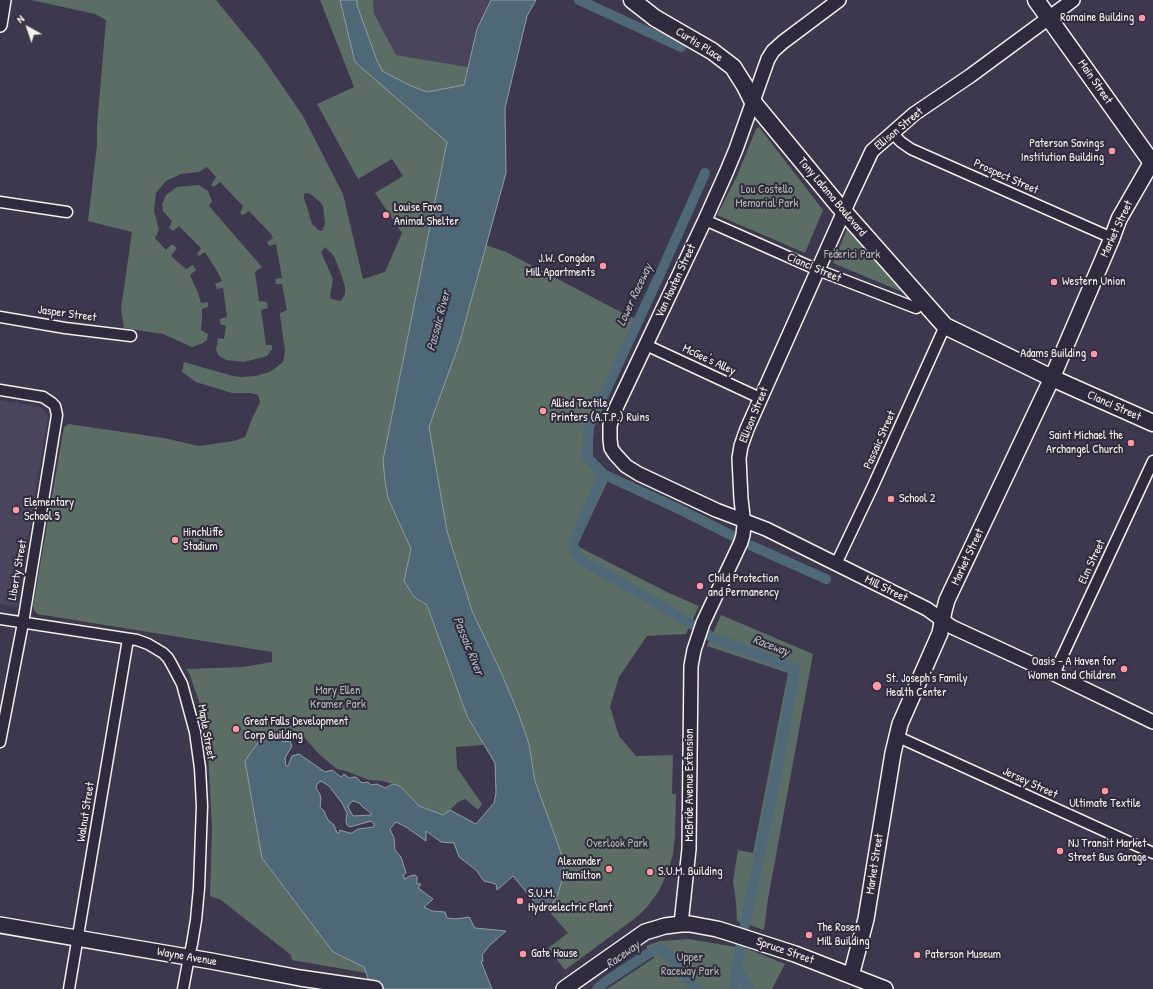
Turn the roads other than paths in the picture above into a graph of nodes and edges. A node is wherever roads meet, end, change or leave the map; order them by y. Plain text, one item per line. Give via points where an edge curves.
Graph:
1 (4, 0) edge
2 (632, 0) edge
3 (839, 0) edge
4 (1036, 0) edge
5 (1074, 0) edge
6 (1049, 18) junction
7 (0, 25) edge
8 (753, 102) junction
9 (892, 133) junction
10 (1153, 162) edge
11 (0, 202) edge
12 (67, 212) dead end
13 (844, 212) junction
14 (705, 220) junction
15 (1112, 238) junction
16 (818, 270) junction
17 (924, 302) junction
18 (0, 317) edge
19 (945, 326) junction
20 (131, 336) dead end
21 (646, 345) junction
22 (1052, 378) junction
23 (0, 390) edge
24 (760, 398) junction
25 (1153, 423) edge
26 (619, 458) joint
27 (1153, 460) edge
28 (744, 521) junction
29 (836, 564) junction
30 (0, 619) edge
31 (942, 620) junction
32 (23, 623) junction
33 (128, 639) junction
34 (1054, 674) junction
35 (1153, 722) edge
36 (896, 736) junction
37 (0, 742) edge
38 (1153, 854) edge
39 (681, 924) junction
40 (0, 925) edge
41 (78, 938) junction
42 (188, 957) junction
43 (851, 976) junction
44 (299, 984) edge
45 (370, 988) edge
46 (70, 989) edge
47 (183, 989) edge
48 (564, 989) edge
49 (885, 989) edge

1 - 7 street
2 - 8 main road, Curtis Place via 655,18 724,59 733,67
3 - 8 street, Van Houten Street via 773,51
4 - 6 main road, Main Street
5 - 6 street, Ellison Street
6 - 9 street, Ellison Street via 914,114
6 - 10 main road, Main Street
8 - 13 main road, Tony Lalama Boulevard
8 - 14 street, Van Houten Street
9 - 13 street, Ellison Street via 870,154
9 - 15 street, Prospect Street via 911,149
10 - 15 main road, Market Street via 1119,219
11 - 12 street
13 - 16 street, Ellison Street
13 - 17 main road, Tony Lalama Boulevard
14 - 16 street, Cianci Street
14 - 21 street, Van Houten Street
15 - 22 main road, Market Street
16 - 17 street, Cianci Street via 916,308
16 - 24 street, Ellison Street
17 - 19 main road, Tony Lalama Boulevard
18 - 20 street, Jasper Street
19 - 22 main road, Cianci Street
19 - 29 street, Passaic Street
21 - 24 street, McGee's Alley
21 - 26 street, Van Houten Street via 610,424 611,448
22 - 25 main road, Cianci Street
22 - 31 main road, Market Street via 947,600
23 - 32 street, Liberty Street via 43,397 52,402 57,415
24 - 28 street, Ellison Street via 739,458
26 - 28 street, Mill Street via 639,474
27 - 34 street, Elm Street
28 - 29 street, Mill Street via 766,529
28 - 39 street, McBride Avenue Extension via 741,542 703,623 691,666 689,849
29 - 31 street, Mill Street via 927,609
30 - 32 street, Maple Street
31 - 34 street, Mill Street
31 - 36 main road, Market Street via 940,633
32 - 33 street, Maple Street
32 - 37 street, Liberty Street
33 - 41 street, Walnut Street
33 - 42 street, Maple Street via 148,644 168,658 182,684 196,732 202,806 199,888
34 - 35 street, Mill Street
36 - 38 street, Jersey Street
36 - 43 main road, Market Street via 866,919
39 - 43 main road, Spruce Street via 730,932
39 - 48 main road via 645,932
40 - 41 main road, Wayne Avenue
41 - 42 main road, Wayne Avenue
41 - 46 street, Walnut Street
42 - 44 main road, Wayne Avenue
42 - 47 street, Maple Street
43 - 49 main road, Spruce Street
44 - 45 main road, Wayne Avenue

